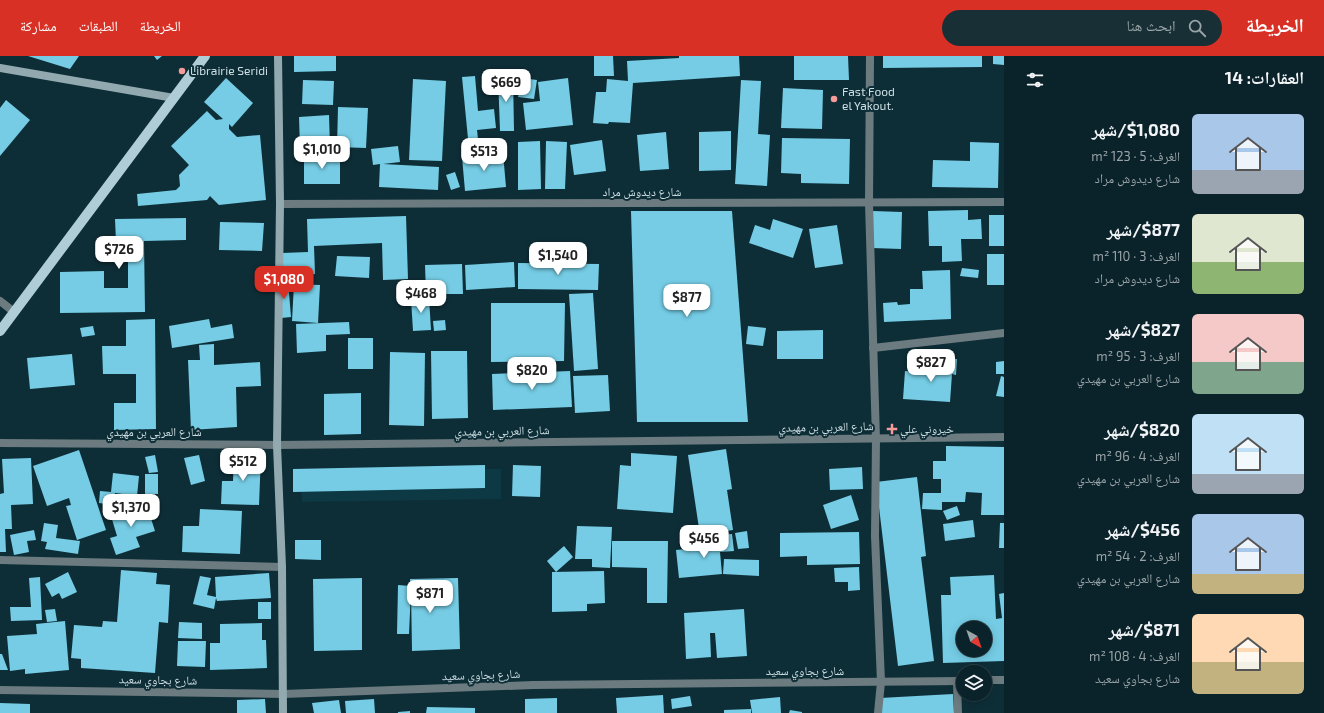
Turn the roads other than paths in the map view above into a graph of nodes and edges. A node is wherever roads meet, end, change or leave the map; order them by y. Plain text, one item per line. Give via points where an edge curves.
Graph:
1 (205, 56) edge
2 (278, 56) edge
3 (870, 56) edge
4 (0, 68) edge
5 (174, 98) junction
6 (1004, 202) edge
7 (869, 203) junction
8 (280, 204) junction
9 (0, 301) edge
10 (14, 312) junction
11 (0, 331) edge
12 (1004, 333) edge
13 (873, 348) junction
14 (1004, 437) edge
15 (876, 439) junction
16 (0, 443) edge
17 (277, 445) junction
18 (0, 560) edge
19 (282, 567) junction
20 (992, 680) edge
21 (1004, 680) edge
22 (956, 681) edge
23 (881, 682) junction
24 (0, 690) edge
25 (283, 694) junction
26 (959, 701) edge
27 (283, 713) edge
28 (878, 713) edge
29 (958, 713) edge

1 - 5 main road
2 - 8 main road
3 - 7 street
4 - 5 main road
5 - 10 main road
6 - 7 street, شارع ديدوش مراد
7 - 8 street, شارع ديدوش مراد
7 - 13 street
8 - 17 main road
9 - 10 street
10 - 11 main road
12 - 13 street
13 - 15 street
14 - 15 street, شارع العربي بن مهيدي
15 - 17 street, شارع العربي بن مهيدي
15 - 23 street via 875,536
16 - 17 street, شارع العربي بن مهيدي
17 - 19 main road
18 - 19 street
19 - 25 main road
20 - 21 street
22 - 23 street, شارع بجاوي سعيد
23 - 25 street, شارع بجاوي سعيد via 533,685
23 - 28 street
24 - 25 street, شارع بجاوي سعيد
25 - 27 main road
26 - 29 street

